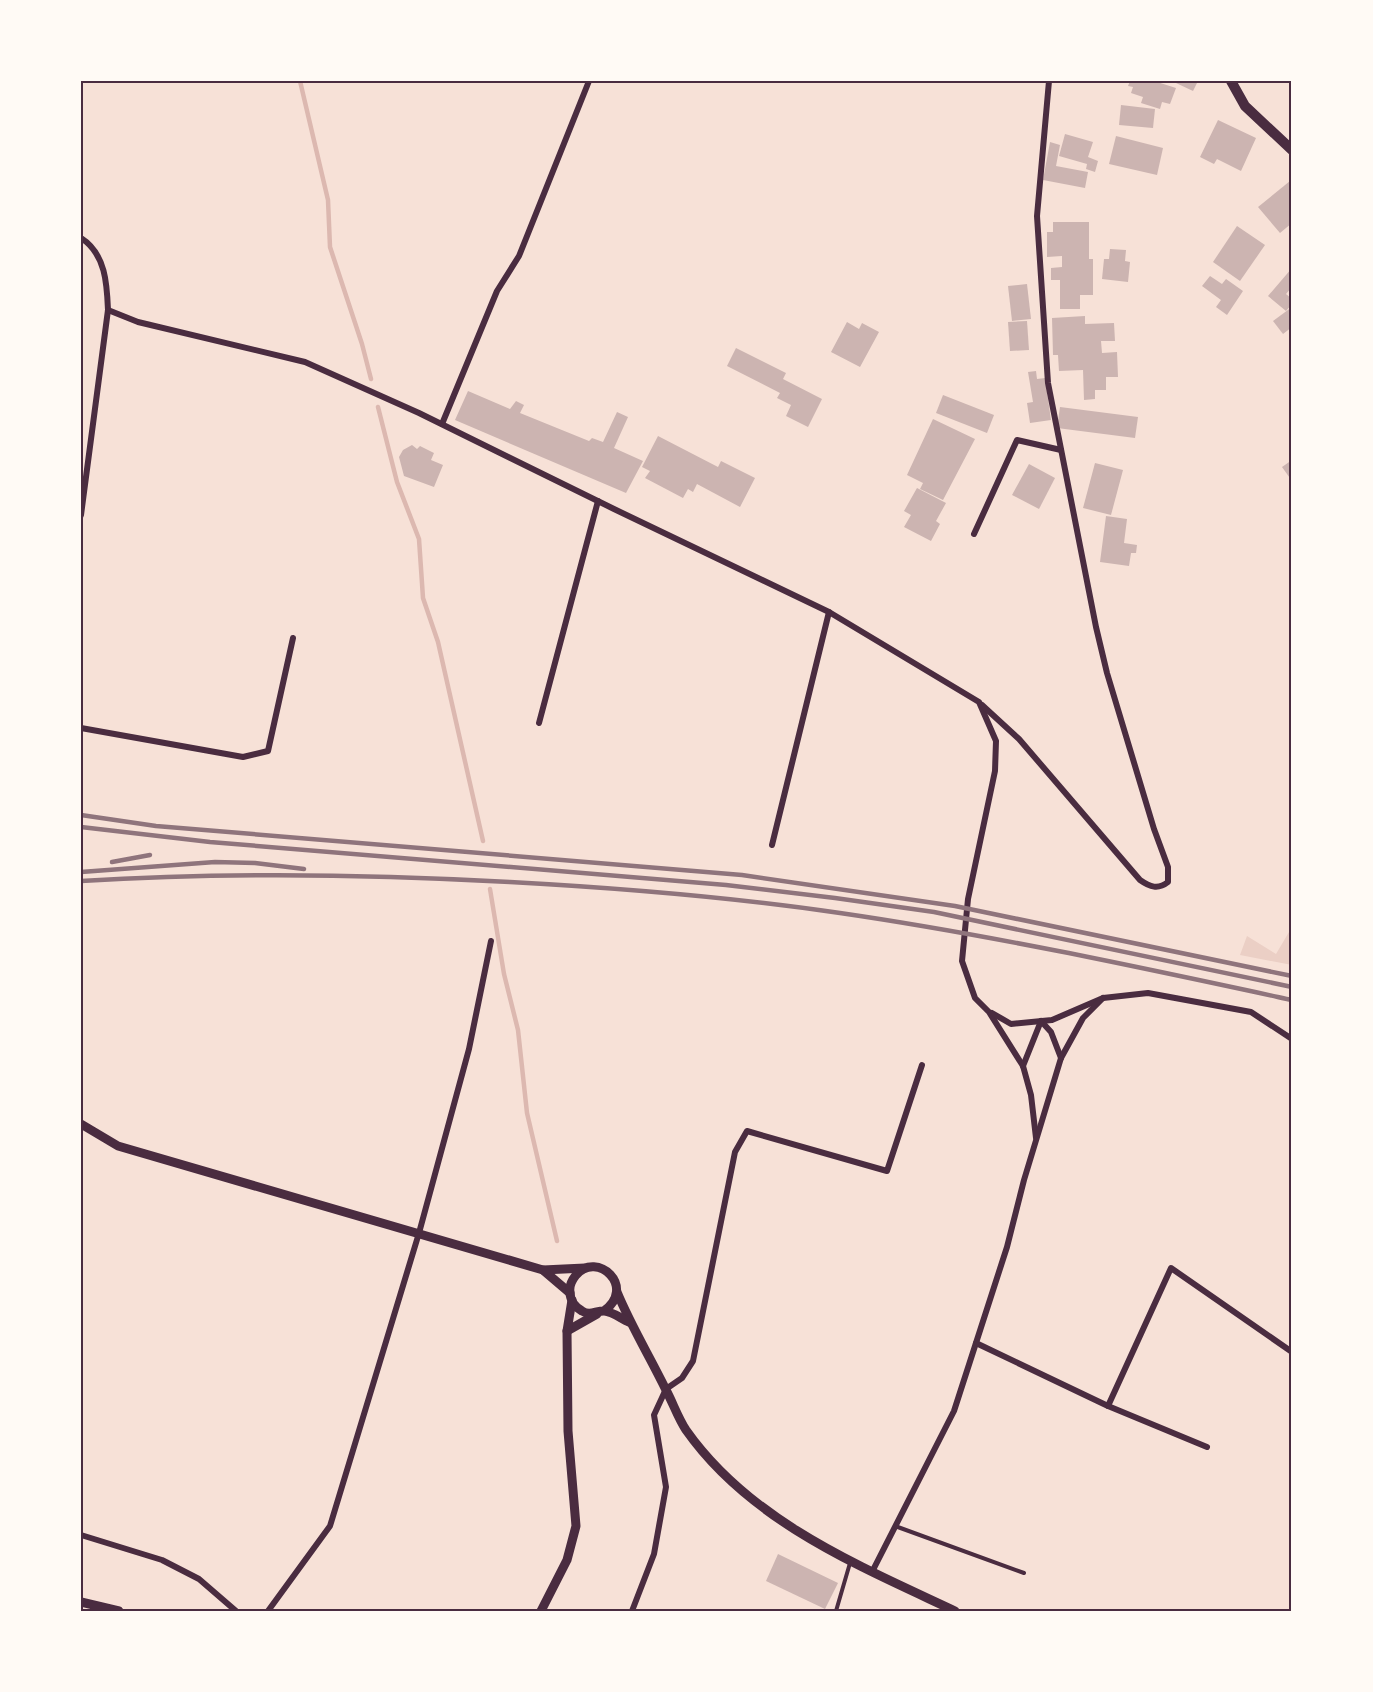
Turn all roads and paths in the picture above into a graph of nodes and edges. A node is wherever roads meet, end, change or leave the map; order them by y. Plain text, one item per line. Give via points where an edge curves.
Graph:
1 (589, 81) edge
2 (1049, 81) edge
3 (1232, 81) edge
4 (1292, 150) edge
5 (81, 238) edge
6 (108, 310) junction
7 (442, 424) junction
8 (1061, 450) junction
9 (598, 501) junction
10 (81, 515) edge
11 (974, 534) dead end
12 (829, 612) junction
13 (293, 638) dead end
14 (979, 702) junction
15 (539, 723) dead end
16 (81, 728) edge
17 (772, 844) dead end
18 (491, 941) dead end
19 (1103, 998) junction
20 (989, 1012) junction
21 (1041, 1021) junction
22 (1292, 1039) edge
23 (1061, 1058) junction
24 (922, 1065) dead end
25 (1023, 1066) junction
26 (81, 1124) edge
27 (1036, 1138) junction
28 (419, 1233) junction
29 (585, 1268) junction
30 (543, 1270) junction
31 (617, 1292) junction
32 (571, 1296) junction
33 (601, 1312) junction
34 (629, 1322) junction
35 (567, 1330) junction
36 (976, 1343) junction
37 (1292, 1352) edge
38 (666, 1389) junction
39 (1108, 1406) junction
40 (1207, 1447) dead end
41 (895, 1526) junction
42 (81, 1535) edge
43 (850, 1561) junction
44 (872, 1572) junction
45 (1024, 1573) dead end
46 (81, 1602) edge
47 (119, 1611) edge
48 (236, 1611) edge
49 (268, 1611) edge
50 (541, 1611) edge
51 (632, 1611) edge
52 (836, 1611) edge
53 (955, 1611) edge

1 - 7 street via 519,256 497,291
2 - 8 street via 1037,216 1048,384
3 - 4 main road via 1245,106
5 - 6 street via 104,270
6 - 7 street via 138,322 305,362
6 - 10 street
7 - 9 street
8 - 11 street via 1017,440
8 - 14 street via 1107,673 1168,867 1168,882 1162,887 1140,880 1019,739
9 - 12 street
9 - 15 street
12 - 14 street
12 - 17 street
13 - 16 street via 268,751 243,758
14 - 20 street via 996,741 995,771 968,899 962,961 975,998
18 - 28 street via 469,1049
19 - 21 street
19 - 22 street via 1148,993 1251,1012
19 - 23 street via 1083,1018
20 - 21 street via 1011,1024
20 - 25 street
21 - 23 street via 1051,1032
21 - 25 street
23 - 27 street
24 - 38 street via 886,1171 747,1131 735,1152 693,1361 682,1378
25 - 27 street
26 - 28 street via 118,1146
27 - 36 street
28 - 30 street
28 - 49 street via 330,1526
29 - 30 street
29 - 31 street via 608,1271
29 - 32 street via 573,1278
30 - 32 street
31 - 33 street via 611,1306
31 - 34 street
32 - 33 street via 582,1311
32 - 35 street
33 - 34 street
33 - 35 street
34 - 38 street
35 - 50 street via 568,1431 576,1526 567,1560
36 - 39 street
36 - 41 street via 954,1411
37 - 39 street via 1171,1268
38 - 43 street via 685,1429 706,1456 754,1502
38 - 51 street via 654,1415 666,1487 654,1554
39 - 40 street
41 - 44 street
41 - 45 lane
42 - 48 street via 162,1560 199,1579
43 - 44 street
43 - 52 lane
44 - 53 street
46 - 47 street

